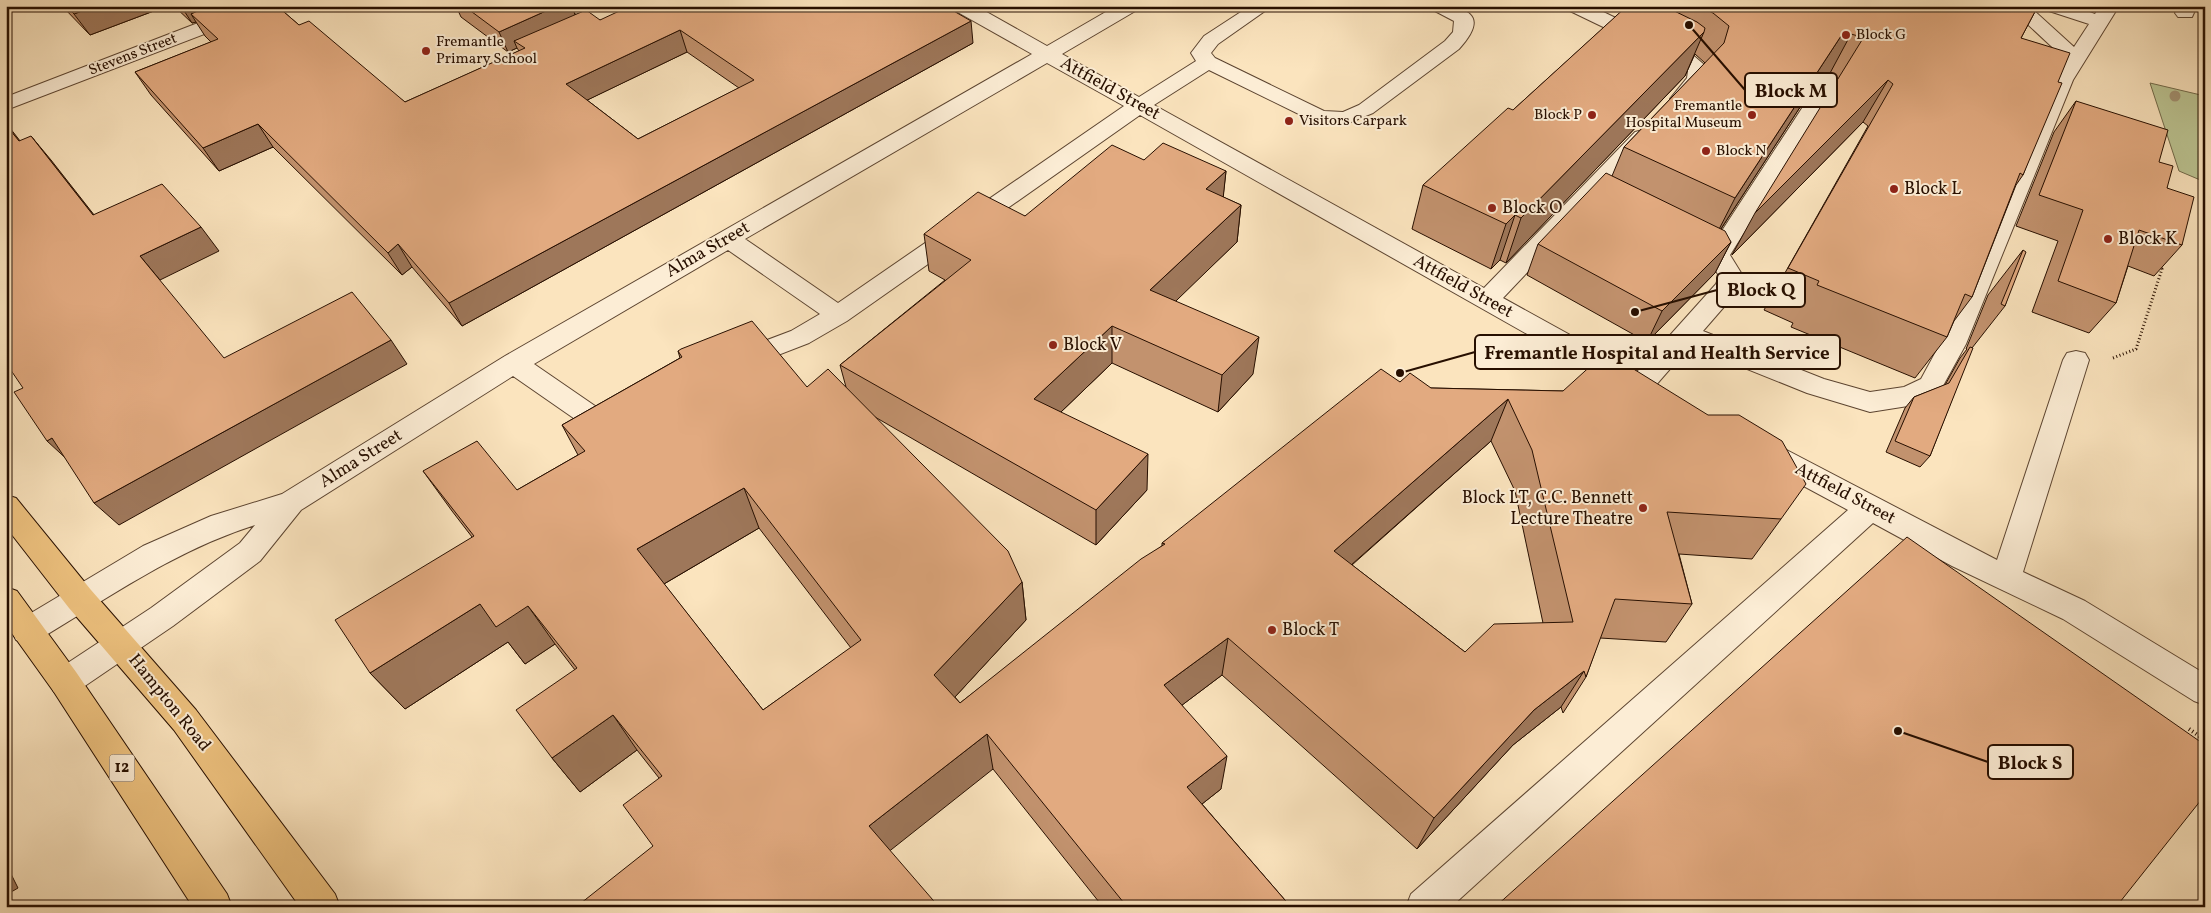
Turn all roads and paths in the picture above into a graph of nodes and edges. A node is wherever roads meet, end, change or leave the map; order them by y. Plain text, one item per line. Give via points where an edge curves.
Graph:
1 (260, 6) edge
2 (961, 6) edge
3 (1130, 6) edge
4 (1263, 6) edge
5 (1440, 6) edge
6 (1575, 6) edge
7 (2017, 6) edge
8 (2053, 6) edge
9 (2106, 14) edge
10 (1049, 54) junction
11 (2075, 58) junction
12 (1208, 62) junction
13 (1828, 83) edge
14 (6, 104) edge
15 (1140, 106) junction
16 (1667, 230) edge
17 (727, 238) junction
18 (1718, 254) junction
19 (1487, 300) junction
20 (838, 315) junction
21 (1686, 334) junction
22 (2076, 360) dead end
23 (514, 363) junction
24 (714, 371) edge
25 (644, 407) edge
26 (1743, 440) edge
27 (291, 502) junction
28 (6, 506) edge
29 (1871, 507) junction
30 (2006, 577) junction
31 (80, 599) junction
32 (6, 600) edge
33 (27, 631) junction
34 (122, 644) junction
35 (65, 682) junction
36 (2205, 690) edge
37 (214, 907) edge
38 (322, 907) edge
39 (1424, 907) edge

1 - 14 street, Stevens Street
2 - 10 street, Attfield Street
3 - 10 street, Alma Street
4 - 12 street via 1211,40 1200,53
5 - 12 street via 1464,19 1463,34 1366,109 1346,118 1320,117
6 - 19 street via 1687,60 1699,69 1697,79 1599,196
7 - 11 street
8 - 9 street
9 - 11 street
10 - 15 street, Attfield Street
10 - 17 street, Alma Street
11 - 21 street via 1953,344 1930,386 1908,396 1870,402 1816,386
12 - 15 street
13 - 18 street
15 - 19 street, Attfield Street
15 - 20 street
16 - 18 street
17 - 20 street
17 - 23 street, Alma Street
18 - 21 street via 1731,276 1727,288
19 - 21 street, Attfield Street via 1649,391
20 - 24 street via 800,337
22 - 30 street
23 - 25 street via 594,419
23 - 27 street, Alma Street
26 - 29 street, Attfield Street
27 - 31 street, Alma Street via 196,535 154,555
27 - 34 street, Alma Street via 250,552
28 - 31 main road, Hampton Road
29 - 30 street, Attfield Street via 1962,558
29 - 39 street
30 - 36 street, Attfield Street via 2074,610
31 - 33 street, Alma Street
31 - 34 main road, Hampton Road
32 - 33 main road, 12
33 - 35 main road, 12
34 - 35 street, Alma Street
34 - 38 main road, Hampton Road via 185,720
35 - 37 main road, 12

